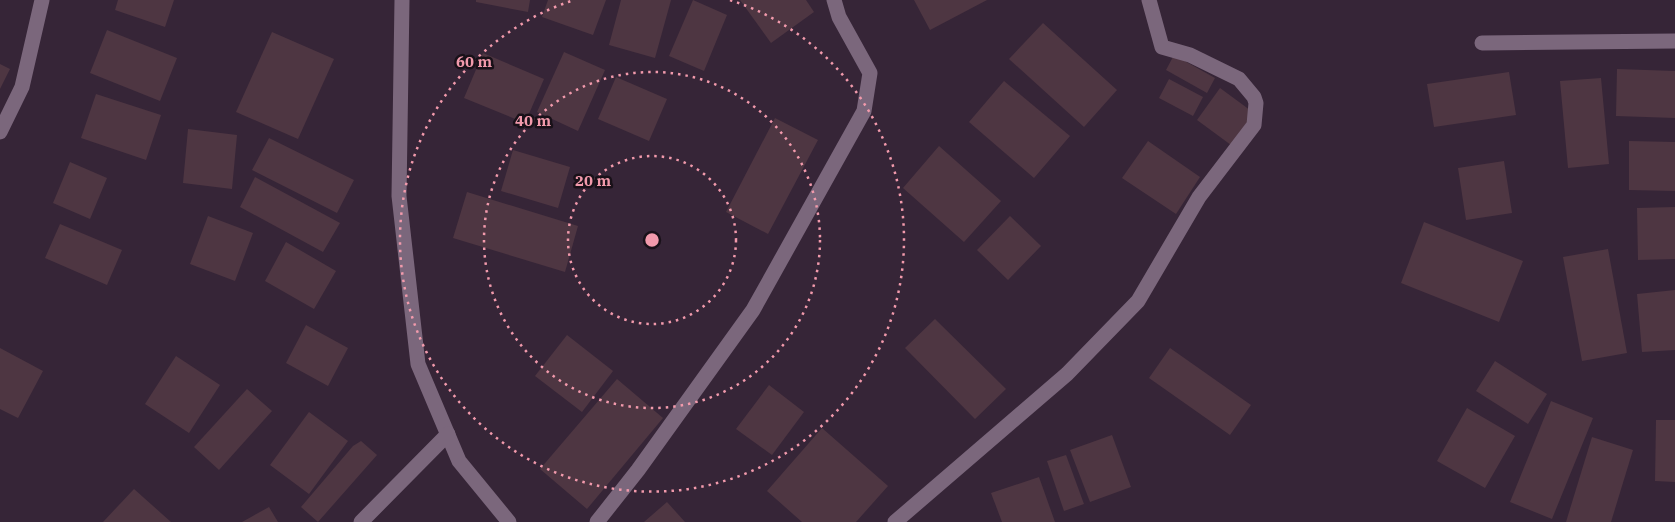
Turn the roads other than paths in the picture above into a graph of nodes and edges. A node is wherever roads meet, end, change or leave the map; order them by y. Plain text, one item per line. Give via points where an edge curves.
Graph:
1 (42, 0) edge
2 (402, 0) edge
3 (834, 0) edge
4 (1149, 0) edge
5 (1675, 41) edge
6 (1482, 43) dead end
7 (0, 132) edge
8 (448, 434) junction
9 (361, 522) edge
10 (509, 522) edge
11 (597, 522) edge
12 (895, 522) edge

1 - 7 street via 22,87
2 - 8 street via 399,196 418,364
3 - 11 street via 839,17 870,73 864,111 753,310
4 - 12 street via 1162,48 1190,55 1239,79 1256,103 1254,125 1199,196 1138,300 1067,374
5 - 6 street
8 - 9 street
8 - 10 street via 459,462

